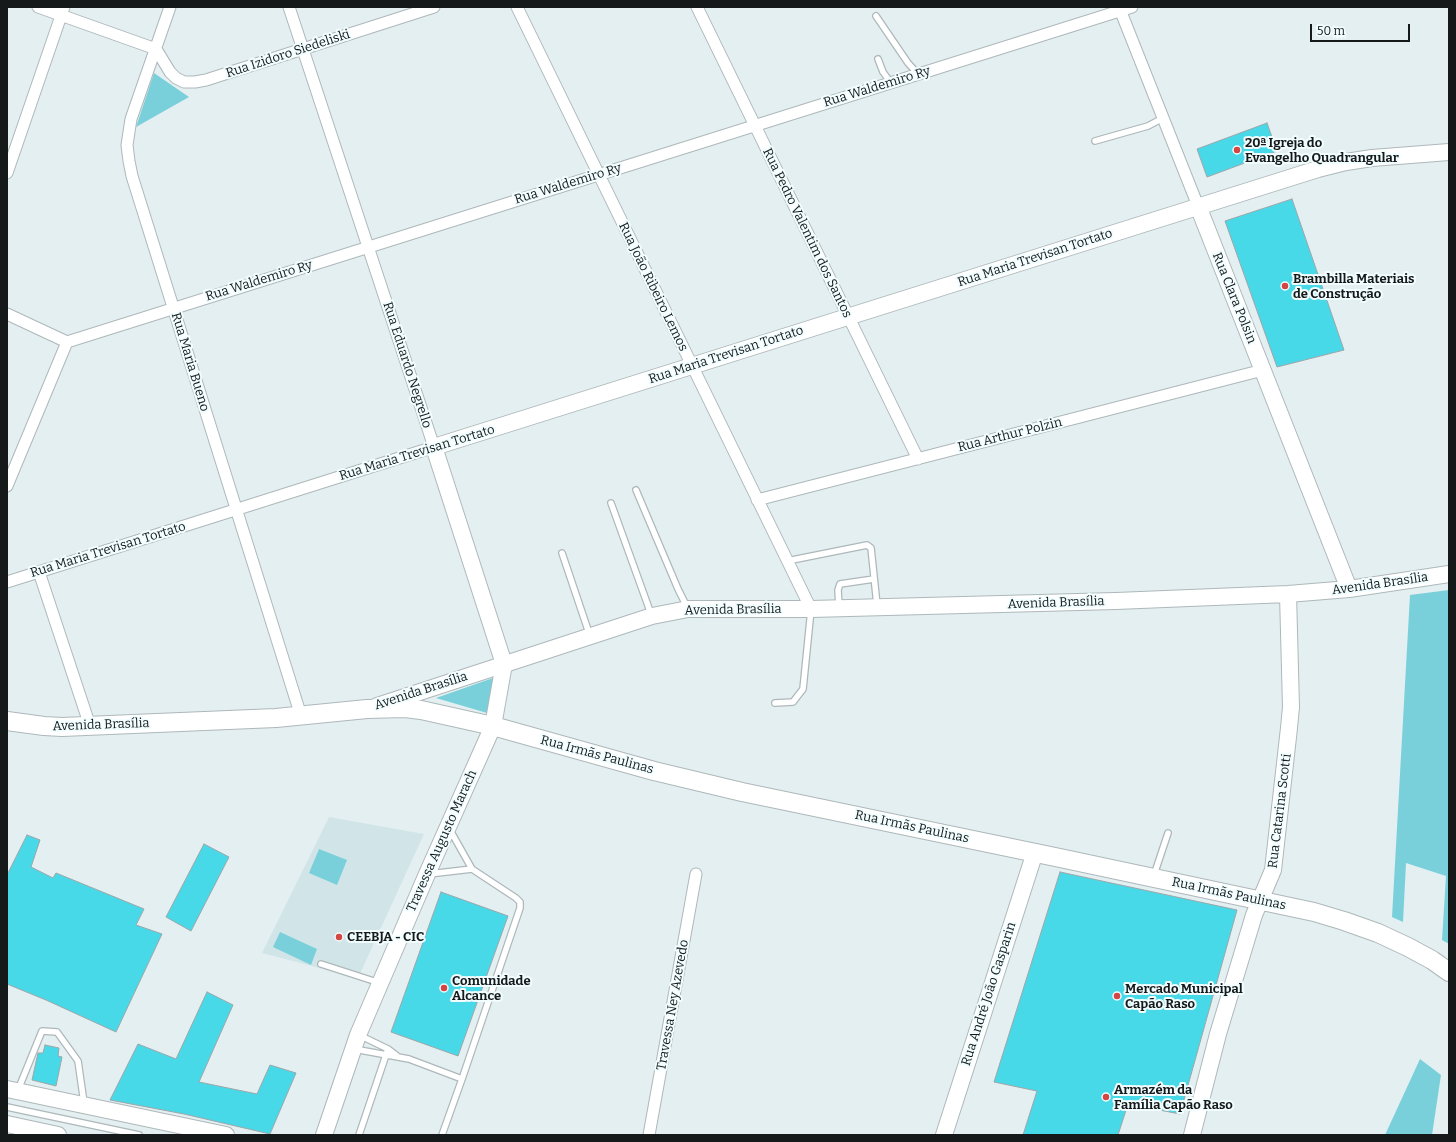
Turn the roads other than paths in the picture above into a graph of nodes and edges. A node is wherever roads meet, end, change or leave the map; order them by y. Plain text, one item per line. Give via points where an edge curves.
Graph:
1 (38, 7) edge
2 (170, 7) edge
3 (289, 7) edge
4 (434, 7) edge
5 (516, 7) edge
6 (697, 7) edge
7 (1132, 7) edge
8 (1120, 9) edge
9 (62, 11) edge
10 (876, 16) dead end
11 (156, 49) junction
12 (303, 49) junction
13 (878, 59) dead end
14 (918, 74) junction
15 (891, 83) junction
16 (1163, 118) junction
17 (755, 125) junction
18 (1095, 141) dead end
19 (1449, 152) edge
20 (7, 173) edge
21 (598, 175) junction
22 (1198, 206) junction
23 (368, 247) junction
24 (174, 308) junction
25 (7, 314) edge
26 (848, 317) junction
27 (67, 342) junction
28 (692, 366) junction
29 (1263, 370) junction
30 (434, 447) junction
31 (918, 459) junction
32 (7, 486) edge
33 (636, 490) dead end
34 (757, 500) junction
35 (611, 503) dead end
36 (237, 510) junction
37 (562, 553) dead end
38 (787, 561) junction
39 (39, 572) junction
40 (1449, 574) edge
41 (874, 579) junction
42 (7, 582) edge
43 (1349, 589) junction
44 (1288, 594) junction
45 (839, 608) junction
46 (877, 608) junction
47 (688, 609) junction
48 (811, 609) junction
49 (652, 616) junction
50 (590, 636) junction
51 (504, 664) junction
52 (775, 703) dead end
53 (368, 709) junction
54 (301, 716) junction
55 (7, 721) edge
56 (90, 726) junction
57 (492, 726) junction
58 (448, 826) junction
59 (1168, 833) dead end
60 (1035, 852) junction
61 (472, 869) junction
62 (427, 874) junction
63 (696, 874) dead end
64 (1154, 877) junction
65 (1261, 900) junction
66 (321, 964) dead end
67 (1449, 972) edge
68 (380, 983) junction
69 (356, 1042) junction
70 (388, 1049) junction
71 (385, 1056) junction
72 (397, 1056) junction
73 (462, 1079) junction
74 (13, 1090) edge
75 (85, 1105) junction
76 (7, 1107) edge
77 (7, 1124) edge
78 (58, 1135) edge
79 (139, 1135) edge
80 (226, 1135) edge
81 (324, 1135) edge
82 (359, 1135) edge
83 (442, 1135) edge
84 (649, 1135) edge
85 (944, 1135) edge
86 (1192, 1135) edge

1 - 9 street
2 - 11 street, Rua Maria Bueno
3 - 12 street, Rua Eduardo Negrello
4 - 12 street, Rua Izidoro Siedeliski
5 - 21 street, Rua João Ribeiro Lemos
6 - 17 street, Rua Pedro Valentim dos Santos
7 - 8 street, Rua Waldemiro Ry
8 - 14 street, Rua Waldemiro Ry
8 - 16 street, Rua Clara Polsin
9 - 11 street
9 - 20 street
10 - 14 lane via 908,64
11 - 12 street, Rua Izidoro Siedeliski via 176,78 184,82 195,82
11 - 24 street, Rua Maria Bueno via 131,119 127,145 132,176
12 - 23 street, Rua Eduardo Negrello
13 - 15 lane
14 - 15 street, Rua Waldemiro Ry
15 - 17 street, Rua Waldemiro Ry
16 - 18 lane via 1148,126
16 - 22 street, Rua Clara Polsin
17 - 21 street, Rua Waldemiro Ry
17 - 26 street, Rua Pedro Valentim dos Santos
19 - 22 main road, Rua Maria Trevisan Tortato via 1346,162
21 - 23 street, Rua Waldemiro Ry
21 - 28 street, Rua João Ribeiro Lemos
22 - 26 main road, Rua Maria Trevisan Tortato
22 - 29 main road, Rua Clara Polsin
23 - 24 street, Rua Waldemiro Ry
23 - 30 street, Rua Eduardo Negrello
24 - 27 street, Rua Waldemiro Ry
24 - 36 street, Rua Maria Bueno
25 - 27 street
26 - 28 main road, Rua Maria Trevisan Tortato
26 - 31 street, Rua Pedro Valentim dos Santos
27 - 32 street
28 - 30 main road, Rua Maria Trevisan Tortato
28 - 34 street, Rua João Ribeiro Lemos
29 - 31 street, Rua Arthur Polzin
29 - 43 main road, Rua Clara Polsin
30 - 36 street, Rua Maria Trevisan Tortato
30 - 51 main road, Rua Eduardo Negrello
31 - 34 street, Rua Arthur Polzin
33 - 47 lane
34 - 38 street, Rua João Ribeiro Lemos
35 - 49 lane
36 - 39 street, Rua Maria Trevisan Tortato
36 - 54 street, Rua Maria Bueno
37 - 50 lane
38 - 41 lane via 867,545 871,548
38 - 48 street, Rua João Ribeiro Lemos
39 - 42 street, Rua Maria Trevisan Tortato
39 - 56 street
40 - 43 main road, Avenida Brasília
41 - 45 lane via 840,584
41 - 46 lane
43 - 44 main road, Avenida Brasília
44 - 46 main road, Avenida Brasília
44 - 65 main road, Rua Catarina Scotti via 1290,728 1273,870
45 - 46 main road, Avenida Brasília
45 - 48 main road, Avenida Brasília
47 - 48 main road, Avenida Brasília
47 - 49 main road, Avenida Brasília
48 - 52 lane via 803,689 793,702
49 - 50 main road, Avenida Brasília
50 - 51 main road, Avenida Brasília
51 - 53 main road, Avenida Brasília
51 - 57 main road, Rua Eduardo Negrello
53 - 54 main road, Avenida Brasília
53 - 57 main road, Rua Irmãs Paulinas via 421,710
54 - 56 main road, Avenida Brasília
55 - 56 main road, Avenida Brasília via 44,726
57 - 58 main road, Travessa Augusto Marach
57 - 60 main road, Rua Irmãs Paulinas via 697,782
58 - 61 lane
58 - 62 main road, Travessa Augusto Marach
59 - 64 lane
60 - 64 main road, Rua Irmãs Paulinas
60 - 85 main road, Rua André João Gasparin
61 - 62 lane
61 - 73 lane via 516,898 520,902 520,908
62 - 68 main road, Travessa Augusto Marach
63 - 84 street, Travessa Ney Azevedo
64 - 65 main road, Rua Irmãs Paulinas
65 - 67 main road, Rua Irmãs Paulinas via 1344,921 1378,933 1432,960
65 - 86 main road, Rua Catarina Scotti via 1254,915 1218,1034
66 - 68 lane
68 - 69 main road, Travessa Augusto Marach
69 - 70 lane
69 - 71 lane
69 - 81 main road, Travessa Augusto Marach
70 - 71 lane
70 - 72 lane
71 - 72 lane
71 - 82 lane
72 - 73 lane
73 - 83 lane
74 - 75 main road
74 - 75 lane via 42,1031 57,1032 78,1061
75 - 80 main road
76 - 79 lane
77 - 78 main road

